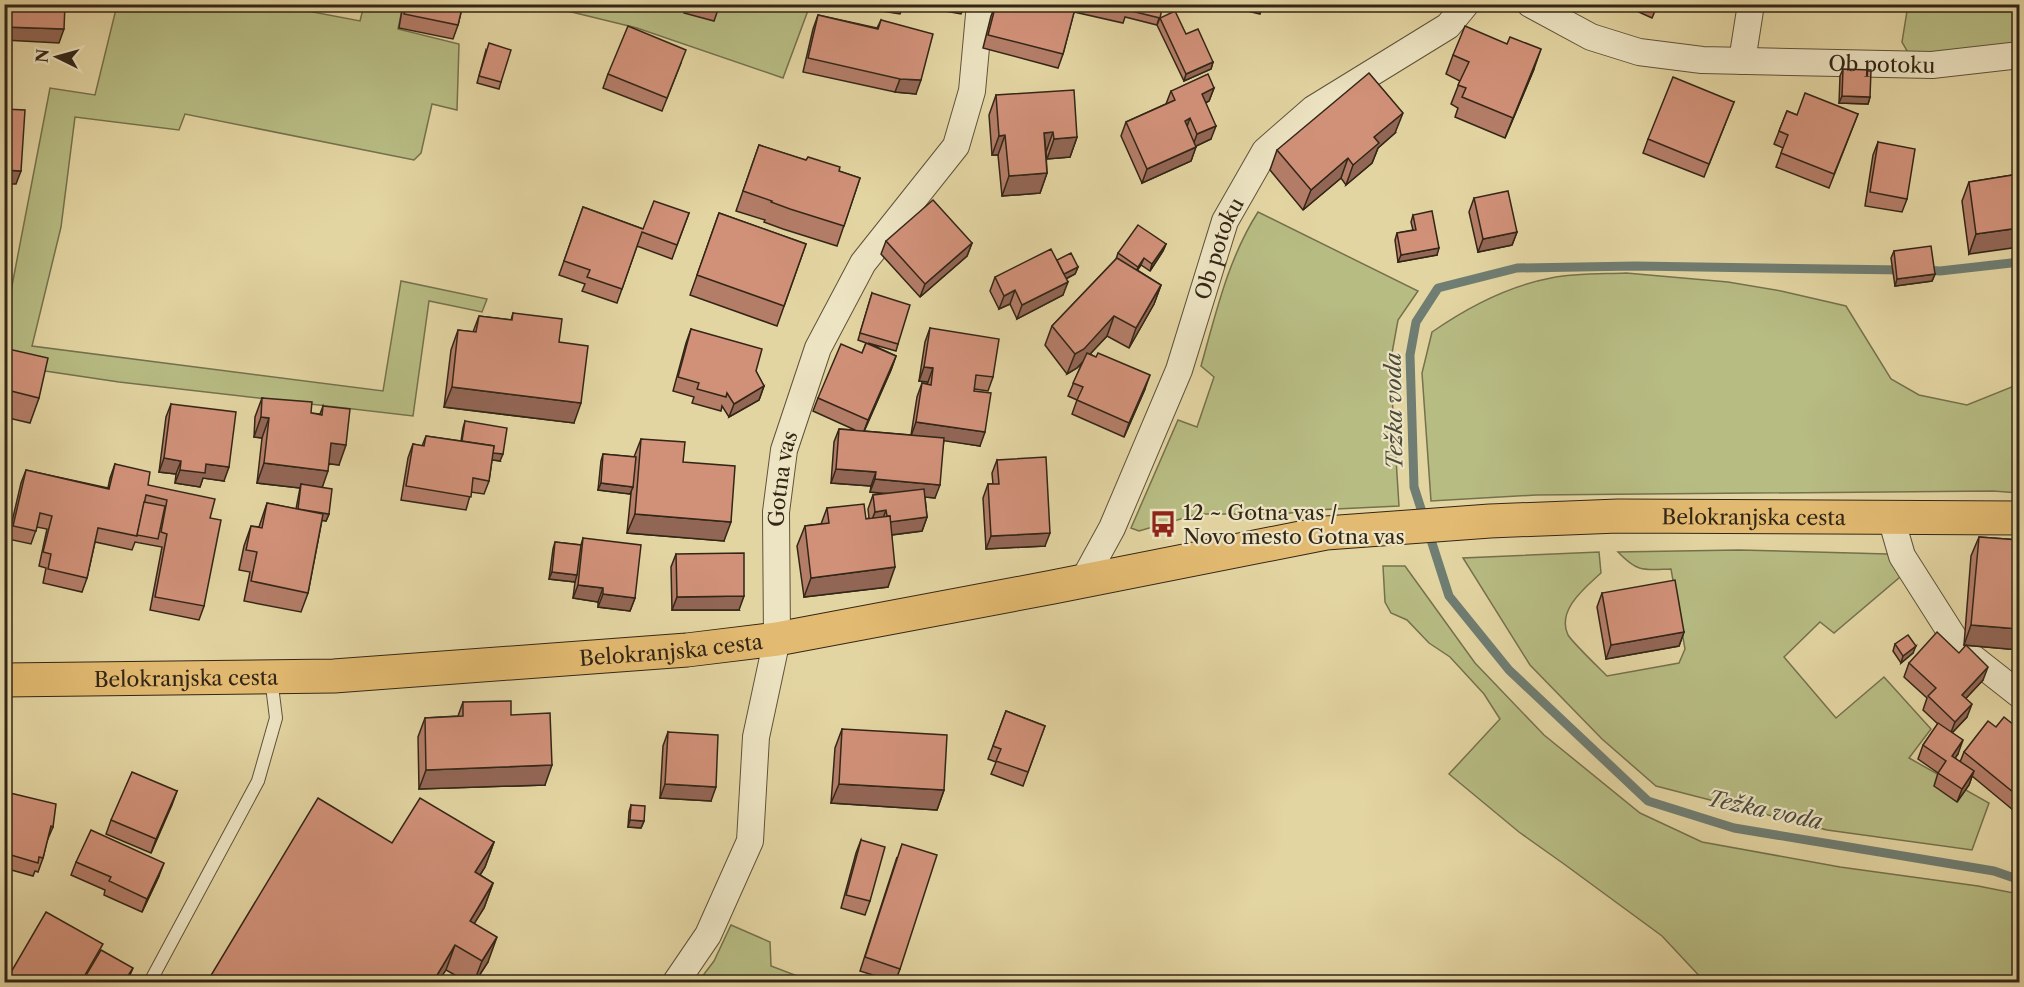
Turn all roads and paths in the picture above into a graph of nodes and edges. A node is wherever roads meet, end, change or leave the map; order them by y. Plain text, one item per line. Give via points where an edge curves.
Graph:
1 (980, 4) edge
2 (1466, 4) edge
3 (1530, 4) edge
4 (1751, 4) edge
5 (2019, 55) edge
6 (1742, 61) junction
7 (1891, 518) junction
8 (2019, 518) edge
9 (1083, 581) junction
10 (777, 639) junction
11 (271, 677) junction
12 (4, 680) edge
13 (2019, 695) edge
14 (150, 982) edge
15 (676, 982) edge

1 - 10 street, Gotna vas via 972,91 956,146 863,263 818,348 784,450 776,512
2 - 9 street, Ob potoku via 1448,26 1313,109 1265,151 1225,221 1179,370 1112,528
3 - 6 street, Ob potoku via 1591,37 1639,52
4 - 6 street
5 - 6 street, Ob potoku via 1932,65
7 - 8 main road, Belokranjska cesta
7 - 9 main road, Belokranjska cesta via 1618,516 1326,533
7 - 13 street via 1902,556 1956,641
9 - 10 main road, Belokranjska cesta
10 - 11 main road, Belokranjska cesta via 548,661
10 - 15 street, Gotna vas via 756,737 750,841 708,935
11 - 12 main road, Belokranjska cesta
11 - 14 lane via 276,718 258,781

